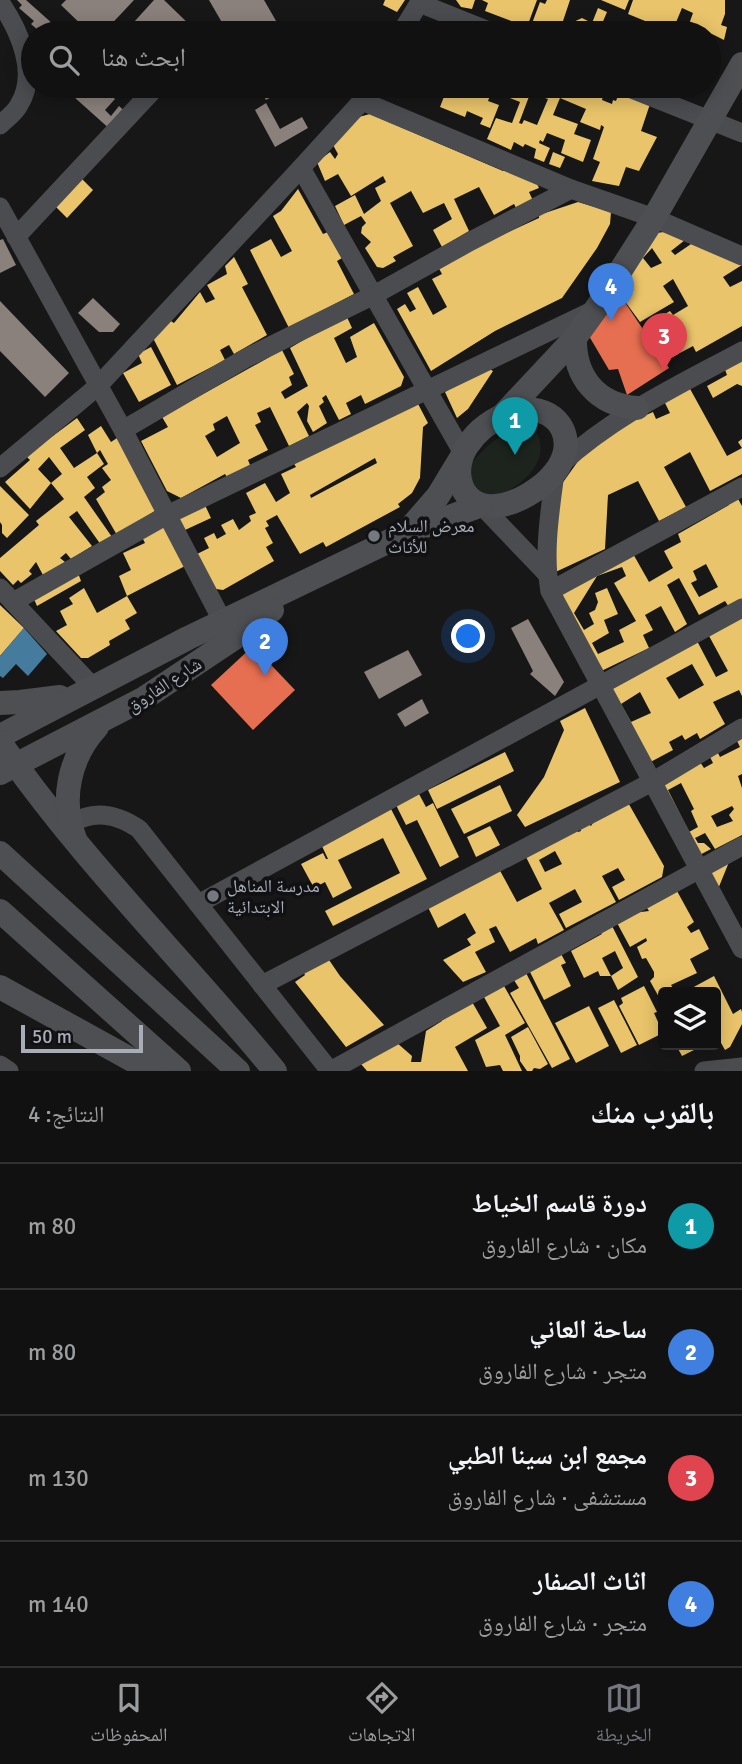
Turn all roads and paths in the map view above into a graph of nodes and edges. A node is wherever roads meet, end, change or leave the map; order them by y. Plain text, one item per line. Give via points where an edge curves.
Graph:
1 (420, 1) edge
2 (0, 2) edge
3 (408, 21) edge
4 (466, 21) edge
5 (21, 43) edge
6 (742, 64) edge
7 (22, 98) edge
8 (146, 98) edge
9 (362, 98) edge
10 (377, 98) edge
11 (654, 98) edge
12 (710, 120) junction
13 (0, 125) edge
14 (742, 133) edge
15 (301, 168) junction
16 (571, 189) junction
17 (0, 207) edge
18 (654, 218) junction
19 (16, 237) junction
20 (742, 256) edge
21 (373, 295) junction
22 (596, 309) junction
23 (575, 338) junction
24 (742, 351) edge
25 (99, 386) junction
26 (427, 390) junction
27 (637, 408) junction
28 (501, 417) junction
29 (123, 430) junction
30 (463, 455) junction
31 (0, 468) edge
32 (557, 469) junction
33 (742, 487) edge
34 (480, 506) junction
35 (167, 515) junction
36 (406, 533) junction
37 (316, 578) junction
38 (549, 582) junction
39 (7, 595) edge
40 (742, 608) edge
41 (223, 622) junction
42 (599, 685) junction
43 (86, 690) junction
44 (0, 703) edge
45 (102, 722) junction
46 (742, 728) edge
47 (0, 736) edge
48 (0, 742) edge
49 (8, 769) edge
50 (652, 782) junction
51 (74, 835) junction
52 (742, 846) edge
53 (0, 853) edge
54 (699, 870) junction
55 (198, 904) junction
56 (0, 911) edge
57 (742, 949) edge
58 (262, 985) junction
59 (0, 987) edge
60 (0, 1065) edge
61 (742, 1067) edge
62 (9, 1071) edge
63 (152, 1071) edge
64 (179, 1071) edge
65 (238, 1071) edge
66 (275, 1071) edge
67 (330, 1071) edge
68 (704, 1071) edge

1 - 3 street
1 - 4 street
2 - 5 street
6 - 12 main road
7 - 13 street
8 - 19 street
9 - 15 street
10 - 16 street
11 - 12 street
12 - 14 street
12 - 18 main road
15 - 21 street
15 - 25 street
16 - 18 street
16 - 21 street
17 - 19 street
18 - 20 street
18 - 22 main road
19 - 25 street
21 - 26 street
21 - 29 street via 246,358
22 - 23 main road
22 - 26 street
23 - 27 main road via 576,361 586,383 603,399
23 - 28 main road
24 - 27 street, شارع الفاروق
25 - 29 street
25 - 31 street
26 - 30 street
26 - 35 street
27 - 32 street, شارع الفاروق via 594,435
28 - 30 main road, شارع الفاروق via 482,429
28 - 32 main road, شارع الفاروق via 532,409 553,415 564,435
29 - 35 street
30 - 34 main road via 460,483
30 - 36 main road, شارع الفاروق via 432,505
32 - 34 main road, شارع الفاروق via 514,501
32 - 38 street
33 - 38 street
34 - 36 main road, شارع الفاروق
34 - 38 street
35 - 39 street
35 - 41 street
36 - 37 main road, شارع الفاروق
37 - 41 main road, شارع الفاروق
37 - 45 main road, شارع الفاروق via 212,654
38 - 42 street
39 - 43 street
40 - 42 street
41 - 43 main road, شارع الفاروق
42 - 50 street
42 - 55 street
43 - 44 main road
43 - 47 main road, شارع الفاروق
45 - 49 main road, شارع الفاروق
45 - 51 main road via 75,761 68,792
46 - 50 street
48 - 49 main road
49 - 51 main road
50 - 54 street
50 - 58 street
51 - 55 street via 81,817 111,815 126,820 149,840
51 - 66 main road
52 - 54 street
53 - 65 main road
54 - 57 street
54 - 67 street
55 - 58 street
56 - 64 main road
58 - 67 street
59 - 63 main road
60 - 62 street
61 - 68 street

